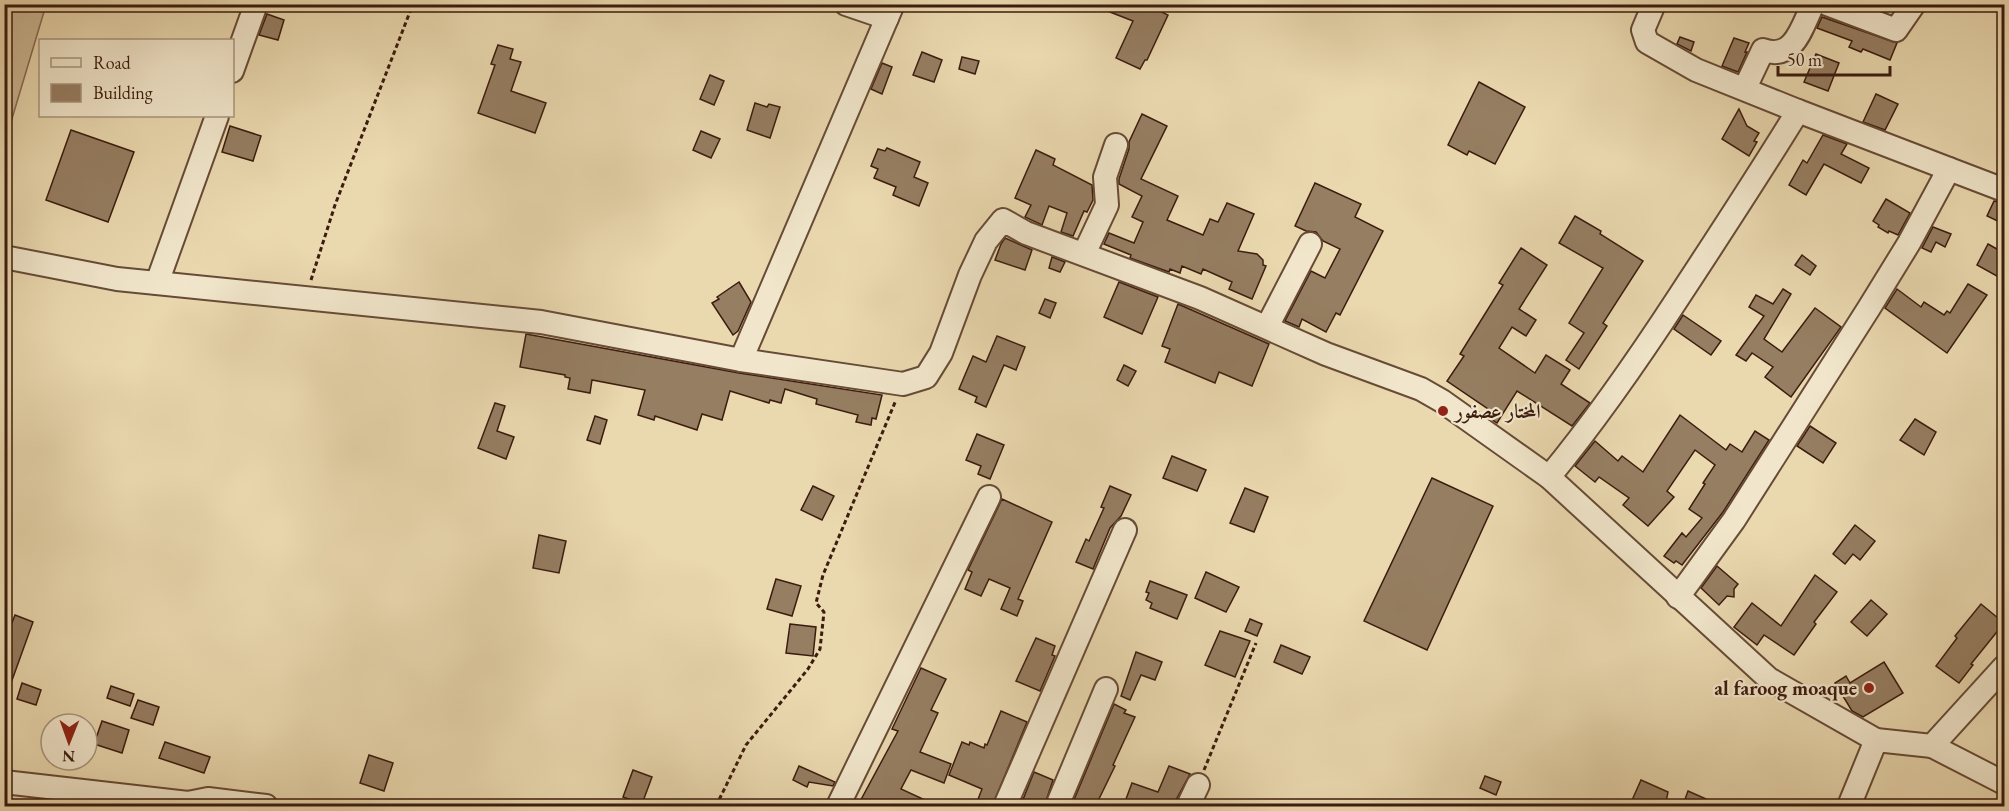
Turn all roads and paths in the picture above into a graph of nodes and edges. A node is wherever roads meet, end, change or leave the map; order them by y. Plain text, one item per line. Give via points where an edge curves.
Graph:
1 (256, 4) edge
2 (414, 4) edge
3 (846, 4) edge
4 (1654, 4) edge
5 (1813, 4) edge
6 (1827, 4) edge
7 (1914, 4) edge
8 (890, 11) edge
9 (234, 65) edge
10 (1745, 88) junction
11 (1798, 111) junction
12 (217, 117) edge
13 (1116, 145) dead end
14 (1949, 170) junction
15 (2004, 190) edge
16 (1310, 244) dead end
17 (1084, 254) junction
18 (4, 257) edge
19 (157, 283) junction
20 (305, 299) junction
21 (1267, 327) junction
22 (741, 360) junction
23 (903, 384) junction
24 (1549, 477) junction
25 (989, 497) dead end
26 (1125, 530) dead end
27 (1678, 597) junction
28 (1256, 643) dead end
29 (2004, 667) edge
30 (1106, 689) dead end
31 (1876, 740) junction
32 (1932, 746) junction
33 (4, 782) edge
34 (2004, 783) edge
35 (1198, 785) joint
36 (266, 807) edge
37 (716, 807) edge
38 (838, 807) edge
39 (1005, 807) edge
40 (1057, 807) edge
41 (1188, 807) edge
42 (1849, 807) edge

1 - 9 street
2 - 20 path via 335,205
3 - 8 street
4 - 10 street via 1643,30 1647,42 1696,70
5 - 10 street via 1799,35 1786,50 1775,54 1763,50
6 - 7 street via 1896,30
8 - 22 street
10 - 11 street
11 - 14 street
11 - 24 street via 1630,372
12 - 19 street
13 - 17 street via 1105,177 1107,205
14 - 15 street
14 - 27 street via 1898,262 1734,520
16 - 21 street
17 - 21 street via 1200,297
17 - 23 street via 1026,233 1003,220 986,241 970,275 941,353 926,377
18 - 19 street
19 - 20 street
20 - 22 street via 541,322
21 - 24 street via 1326,354 1421,388
22 - 23 street
23 - 37 path via 823,575 816,603 824,612 820,649 746,745
24 - 27 street
25 - 38 street
26 - 39 street
27 - 31 street via 1769,679
28 - 35 path
29 - 32 street
30 - 40 street
31 - 32 street
31 - 42 street
32 - 34 street
33 - 36 street via 188,803 208,799
35 - 41 street

